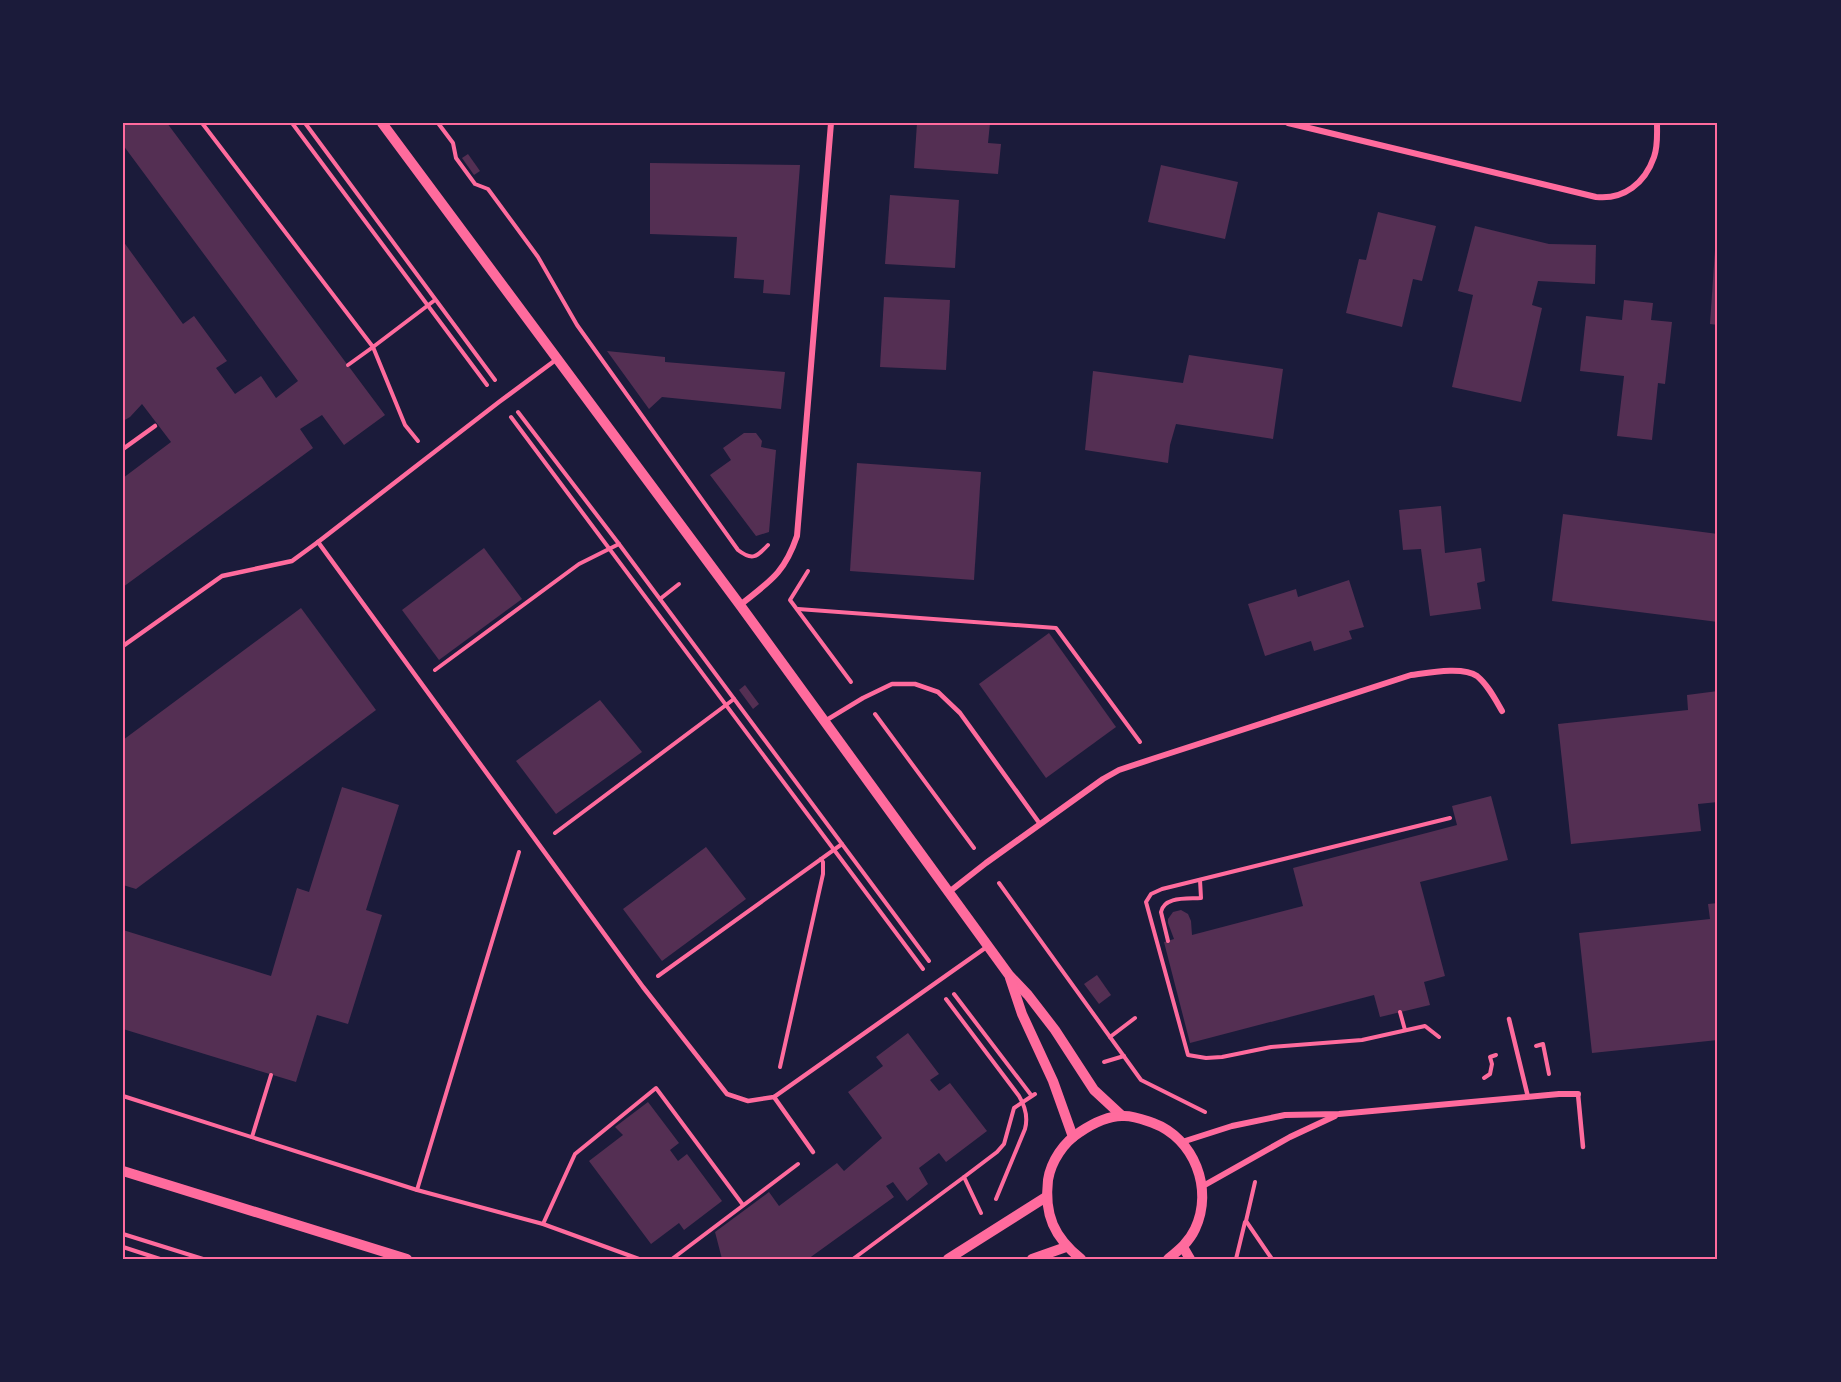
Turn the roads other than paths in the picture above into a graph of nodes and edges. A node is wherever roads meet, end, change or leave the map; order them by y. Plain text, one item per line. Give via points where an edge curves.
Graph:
1 (382, 123) edge
2 (831, 123) edge
3 (1288, 123) edge
4 (1657, 123) edge
5 (557, 359) junction
6 (155, 426) dead end
7 (123, 449) edge
8 (318, 542) junction
9 (740, 605) junction
10 (123, 646) edge
11 (1502, 711) dead end
12 (824, 722) junction
13 (1040, 824) junction
14 (949, 892) junction
15 (988, 946) junction
16 (1009, 975) junction
17 (1509, 1019) dead end
18 (1578, 1094) joint
19 (774, 1097) junction
20 (1528, 1097) junction
21 (1339, 1114) junction
22 (1121, 1115) junction
23 (1072, 1137) junction
24 (1182, 1142) junction
25 (1583, 1147) dead end
26 (813, 1152) road end
27 (123, 1171) edge
28 (1203, 1186) junction
29 (1046, 1197) junction
30 (1066, 1247) junction
31 (1183, 1247) junction
32 (407, 1259) edge
33 (948, 1259) edge
34 (1032, 1259) edge
35 (1081, 1259) edge
36 (1168, 1259) edge
37 (1190, 1259) edge

1 - 5 street
2 - 9 street via 797,536 780,573
3 - 4 street via 1607,198 1629,191 1644,175 1654,156
5 - 8 lane
5 - 9 street
6 - 7 lane
8 - 10 lane via 292,561 222,576
8 - 19 lane via 643,987 726,1094 748,1101
9 - 12 street
11 - 13 street via 1484,684 1470,673 1411,675 1119,770
12 - 13 lane via 892,684 915,684 938,692 960,713
12 - 14 street
13 - 14 street
14 - 15 street
15 - 16 street
15 - 19 lane
16 - 22 street via 1029,994 1094,1090
16 - 23 street
17 - 20 lane
18 - 20 street
18 - 25 lane
19 - 26 lane
20 - 21 street
21 - 24 street via 1286,1115
21 - 28 street
22 - 23 street via 1093,1123
22 - 24 street via 1163,1127
23 - 29 street via 1049,1174
24 - 28 street via 1196,1163
27 - 32 street
28 - 31 street via 1202,1208
29 - 30 street via 1052,1223
29 - 33 street
30 - 34 street
30 - 35 street
31 - 36 street
31 - 37 street

